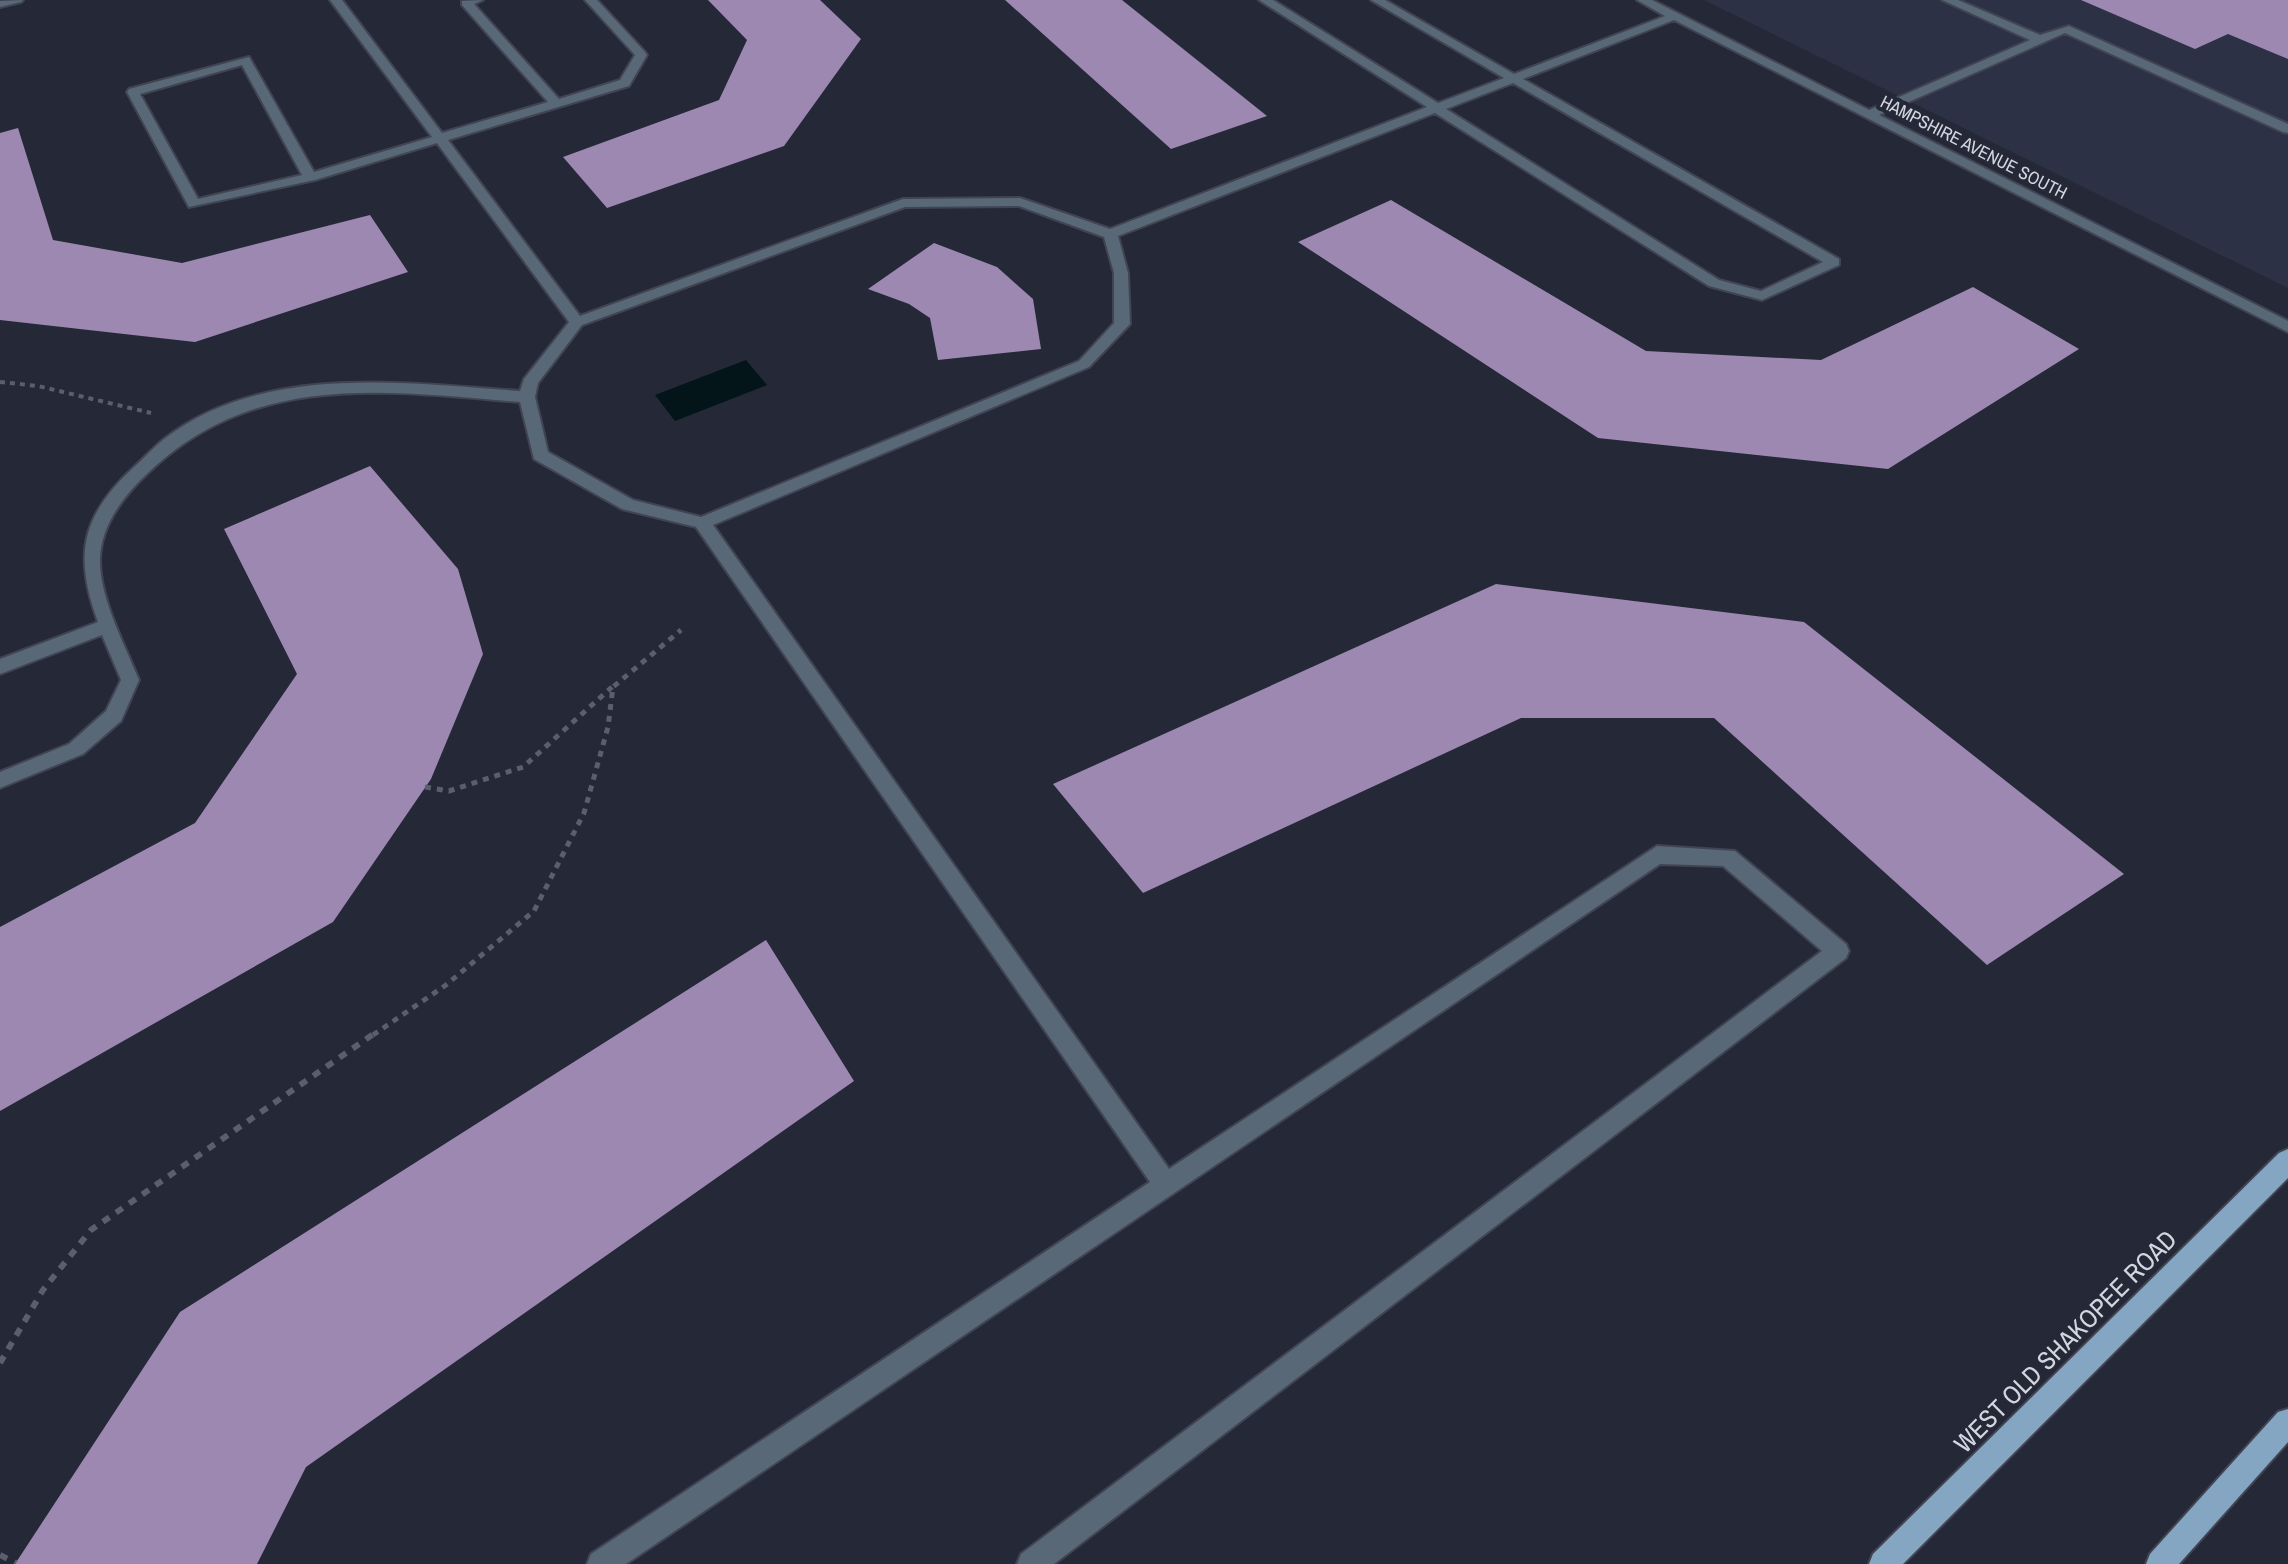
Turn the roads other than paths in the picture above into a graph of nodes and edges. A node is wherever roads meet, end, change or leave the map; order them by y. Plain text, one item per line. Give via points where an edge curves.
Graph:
1 (17, 0) edge
2 (336, 0) edge
3 (477, 0) edge
4 (591, 0) edge
5 (1265, 0) edge
6 (1377, 0) edge
7 (1643, 0) edge
8 (1948, 0) edge
9 (0, 4) edge
10 (1675, 16) junction
11 (2041, 40) junction
12 (1510, 79) junction
13 (557, 104) junction
14 (1434, 109) junction
15 (1870, 114) junction
16 (2288, 129) edge
17 (440, 139) junction
18 (310, 177) junction
19 (1110, 234) junction
20 (577, 322) junction
21 (2288, 327) edge
22 (527, 397) junction
23 (702, 523) junction
24 (109, 625) junction
25 (0, 667) edge
26 (0, 780) edge
27 (2288, 1161) edge
28 (1165, 1183) junction
29 (2288, 1422) edge
30 (601, 1564) edge
31 (1031, 1564) edge
32 (1883, 1564) edge
33 (2160, 1564) edge

1 - 9 street
2 - 17 street
3 - 13 street via 466,3
4 - 13 street via 641,55 625,83
5 - 14 street
6 - 12 street
7 - 10 street, HAMPSHIRE AVENUE SOUTH
8 - 11 street
10 - 12 street
10 - 15 street, HAMPSHIRE AVENUE SOUTH
11 - 15 street
11 - 16 street via 2065,29
12 - 14 street
12 - 14 street via 1834,262 1762,296 1714,283
13 - 17 street
14 - 19 street
15 - 21 street, HAMPSHIRE AVENUE SOUTH
17 - 18 street
17 - 20 street
18 - 18 street via 245,60 133,92 194,204
19 - 20 street via 1020,202 903,203
19 - 23 street via 1121,273 1122,324 1084,364
20 - 22 street via 530,382
22 - 23 street via 540,455 628,505
22 - 24 street via 353,385 308,388 193,427 143,465 109,504 95,535 91,562
23 - 28 street
24 - 25 street
24 - 26 street via 130,680 114,716 76,749
27 - 32 main road, WEST OLD SHAKOPEE ROAD
28 - 30 street
28 - 31 street via 1657,855 1728,857 1838,951
29 - 33 main road

